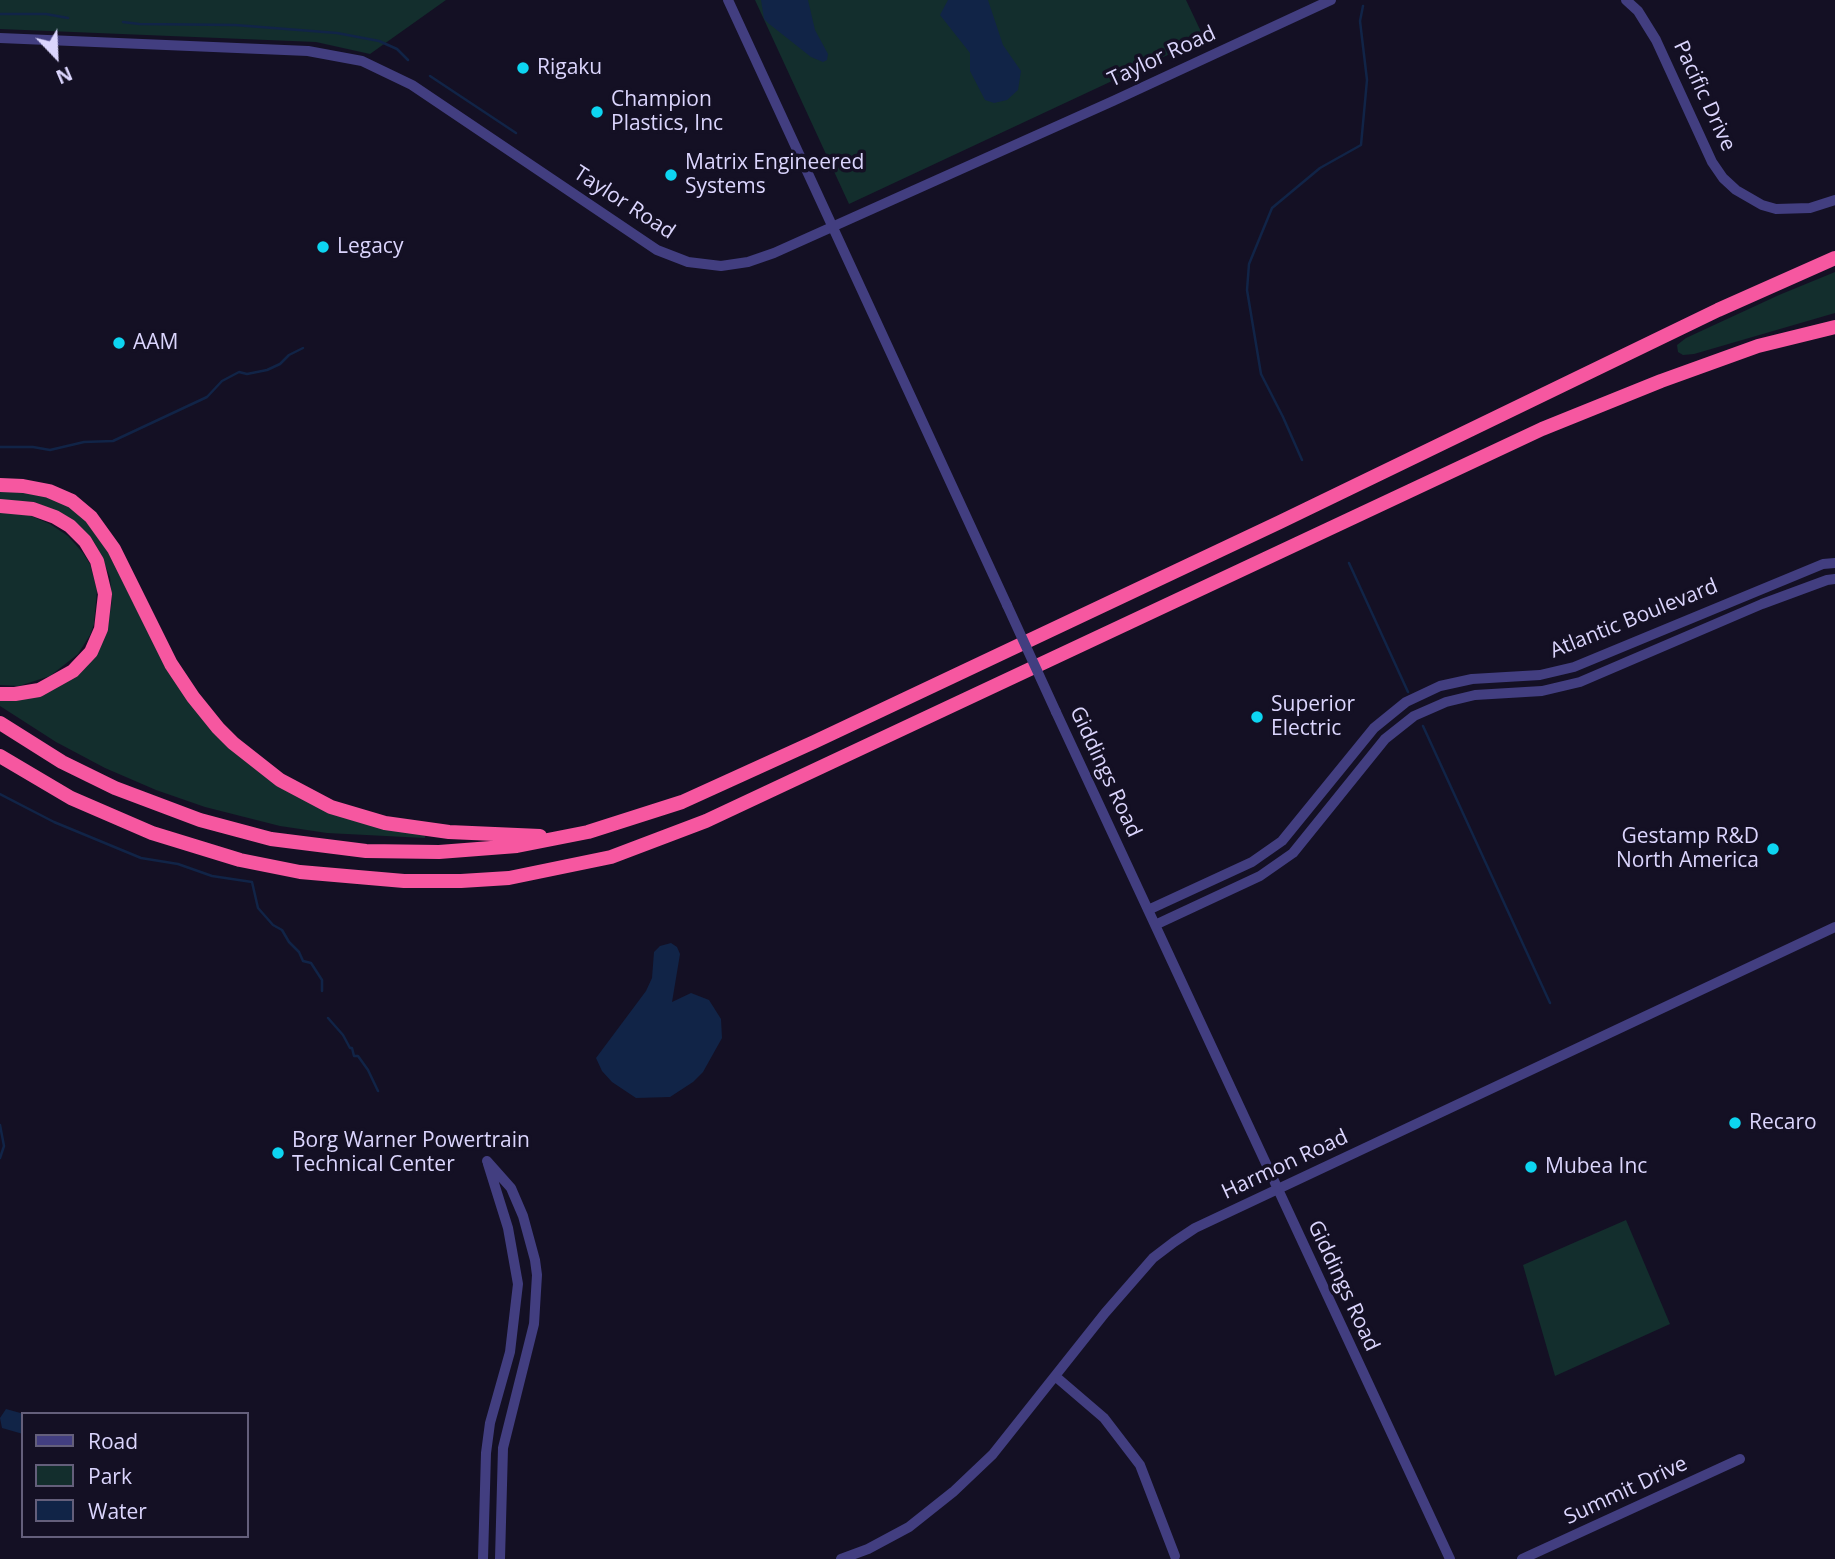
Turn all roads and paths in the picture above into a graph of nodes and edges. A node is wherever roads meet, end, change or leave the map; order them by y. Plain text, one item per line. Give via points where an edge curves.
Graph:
1 (728, 0) edge
2 (1331, 0) edge
3 (1626, 0) edge
4 (0, 38) edge
5 (1835, 200) edge
6 (832, 226) junction
7 (1835, 258) edge
8 (1835, 327) edge
9 (0, 485) edge
10 (0, 506) edge
11 (1835, 563) edge
12 (1835, 579) edge
13 (0, 694) edge
14 (0, 723) edge
15 (0, 756) edge
16 (563, 837) junction
17 (1148, 911) junction
18 (1155, 925) junction
19 (1835, 927) edge
20 (1277, 1190) junction
21 (1055, 1376) junction
22 (1740, 1460) dead end
23 (1175, 1556) dead end
24 (483, 1559) edge
25 (500, 1559) edge
26 (841, 1559) edge
27 (1450, 1559) edge
28 (1526, 1559) edge

1 - 6 street, Giddings Road
2 - 6 street, Taylor Road
3 - 5 street, Pacific Drive via 1649,27 1712,162 1730,184 1752,200 1776,209 1810,208
4 - 6 street, Taylor Road via 308,51 362,61 407,82 652,247 688,262 721,266 748,262
6 - 17 street, Giddings Road, bridge
7 - 16 highway via 778,759 682,802
8 - 15 highway via 1758,346 1542,429 706,821 611,857 509,878 461,881 300,872 240,860 152,833 71,798
9 - 16 highway via 49,491 72,501 91,517 114,549 193,697 233,743 281,780 331,807 385,823 449,832
10 - 13 highway via 45,512 70,526 97,561 106,594 101,629 90,652 73,671 39,690
11 - 17 street, Atlantic Boulevard via 1823,564 1574,667 1540,675 1472,679 1440,686 1406,702 1374,727 1282,841 1252,862
12 - 18 street, Atlantic Boulevard via 1762,604 1580,682 1542,691 1475,695 1414,716 1385,739 1293,853 1260,876
14 - 16 highway via 62,762 133,796 271,839 402,853 470,851
17 - 18 street, Giddings Road
18 - 20 street, Giddings Road
19 - 20 street, Harmon Road
20 - 21 street, Harmon Road via 1195,1228 1153,1258
20 - 27 street, Giddings Road
21 - 23 street via 1104,1418 1140,1465
21 - 26 street, Harmon Road via 993,1454 953,1492 909,1527
22 - 28 street, Summit Drive
24 - 25 street via 486,1452 510,1352 519,1284 487,1161 511,1188 537,1275 534,1324 503,1448

